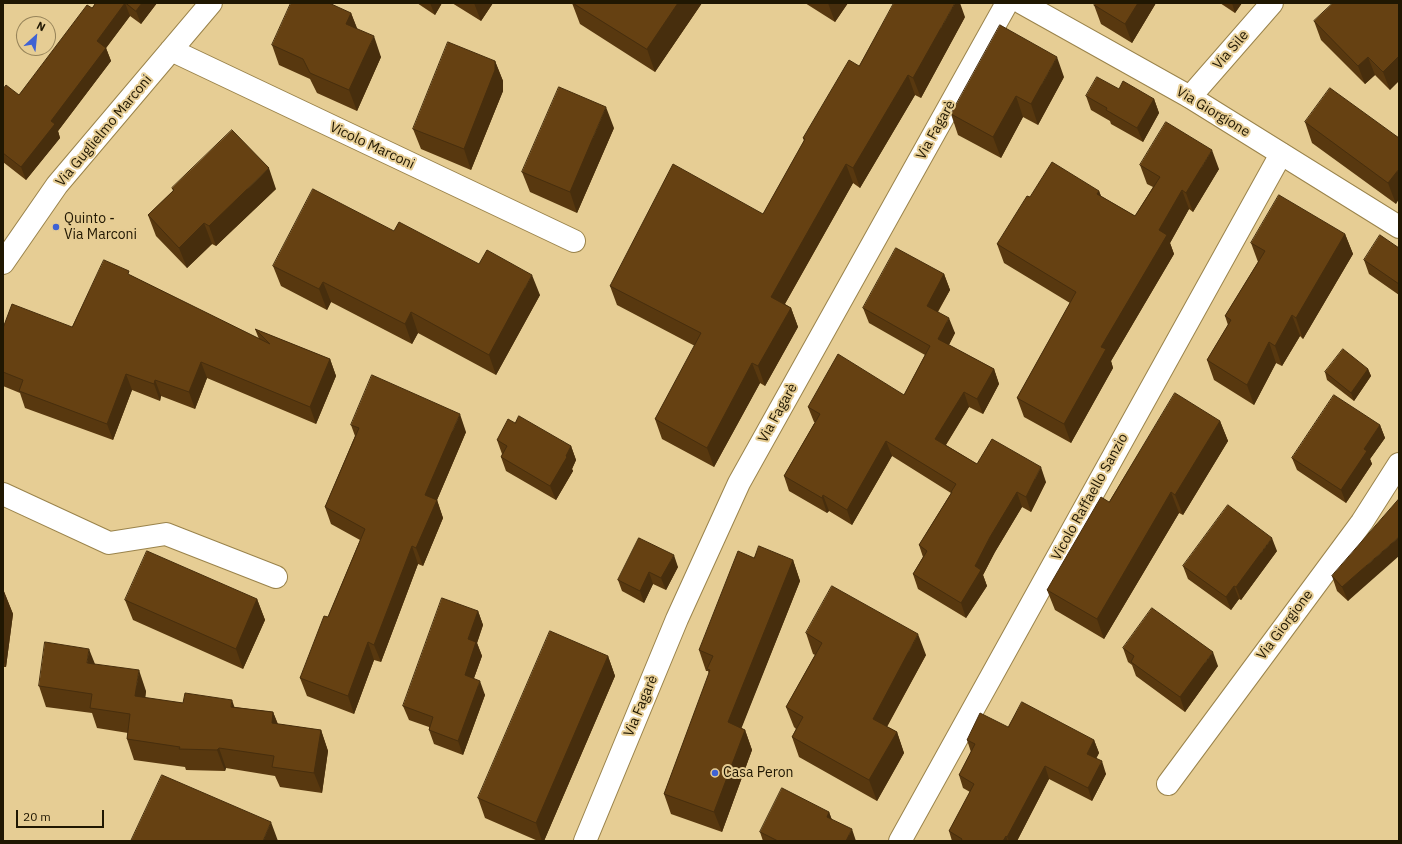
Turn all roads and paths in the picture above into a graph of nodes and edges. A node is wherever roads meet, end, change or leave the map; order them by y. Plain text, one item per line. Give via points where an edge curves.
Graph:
1 (211, 3) edge
2 (1007, 3) edge
3 (1022, 3) edge
4 (1272, 3) edge
5 (171, 50) junction
6 (1190, 97) junction
7 (1281, 154) junction
8 (1399, 227) edge
9 (574, 241) dead end
10 (3, 263) edge
11 (1399, 464) edge
12 (3, 494) edge
13 (276, 577) dead end
14 (1168, 784) dead end
15 (585, 841) edge
16 (900, 841) edge

1 - 5 street, Via Guglielmo Marconi
2 - 15 street, Via Fagarè via 739,483 677,619
3 - 6 street, Via Giorgione
4 - 6 street, Via Sile
5 - 9 street, Vicolo Marconi
5 - 10 street, Via Guglielmo Marconi via 57,185
6 - 7 street, Via Giorgione
7 - 8 street, Via Giorgione
7 - 16 street, Vicolo Raffaello Sanzio
11 - 14 street, Via Giorgione via 1362,522
12 - 13 street via 109,544 166,534

